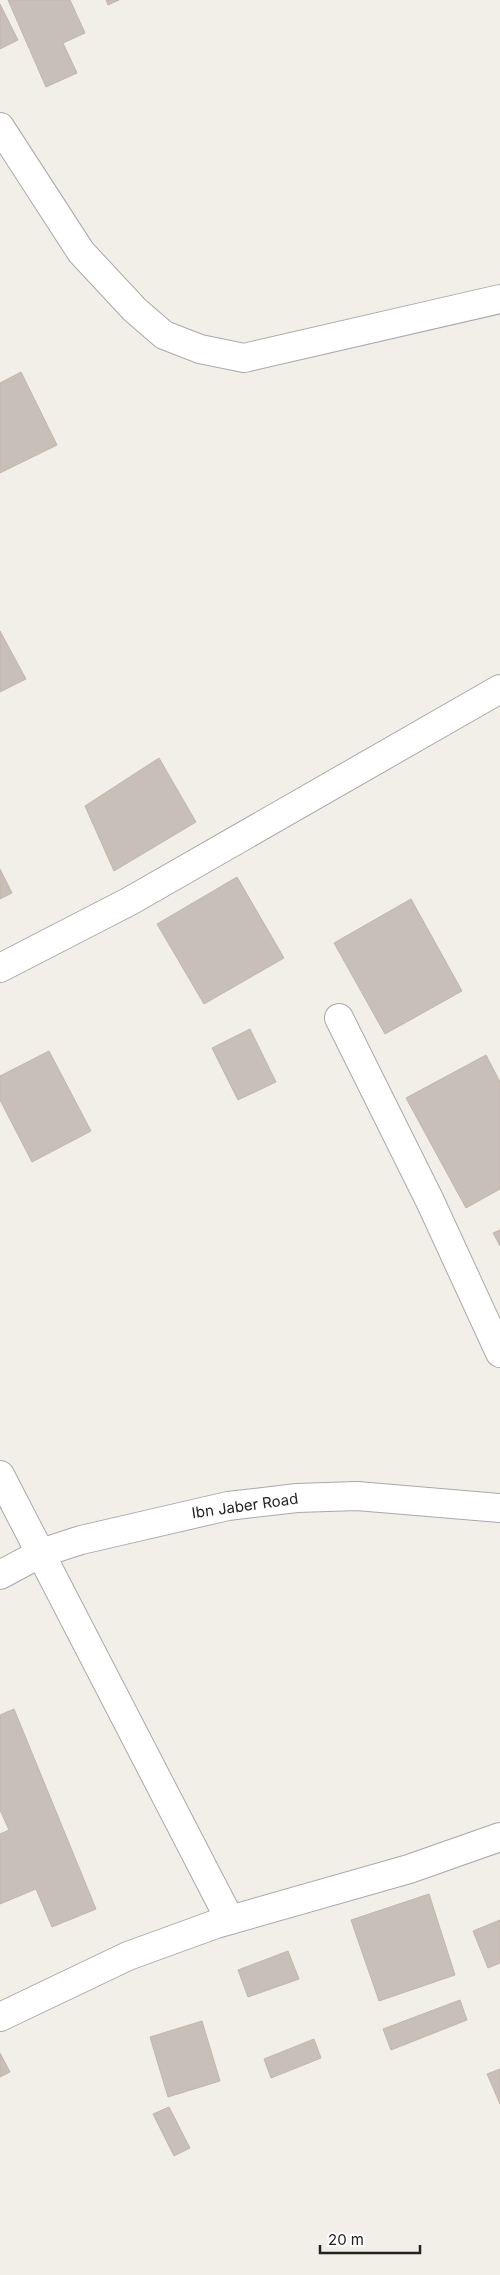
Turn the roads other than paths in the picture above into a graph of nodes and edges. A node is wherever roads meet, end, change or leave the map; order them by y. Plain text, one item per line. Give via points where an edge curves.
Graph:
1 (0, 127) edge
2 (500, 299) edge
3 (500, 689) edge
4 (0, 968) edge
5 (339, 1018) dead end
6 (500, 1353) edge
7 (0, 1475) edge
8 (500, 1508) edge
9 (41, 1553) junction
10 (0, 1575) edge
11 (500, 1837) edge
12 (230, 1920) junction
13 (0, 2017) edge

1 - 2 street via 88,259 135,310 164,334 200,349 244,358
3 - 4 street via 130,902
5 - 6 street via 430,1201
7 - 9 street
8 - 9 street, Ibn Jaber Road via 357,1496 297,1498 178,1516
9 - 10 street, Ibn Jaber Road
9 - 12 street
11 - 12 street via 410,1869
12 - 13 street via 128,1956

